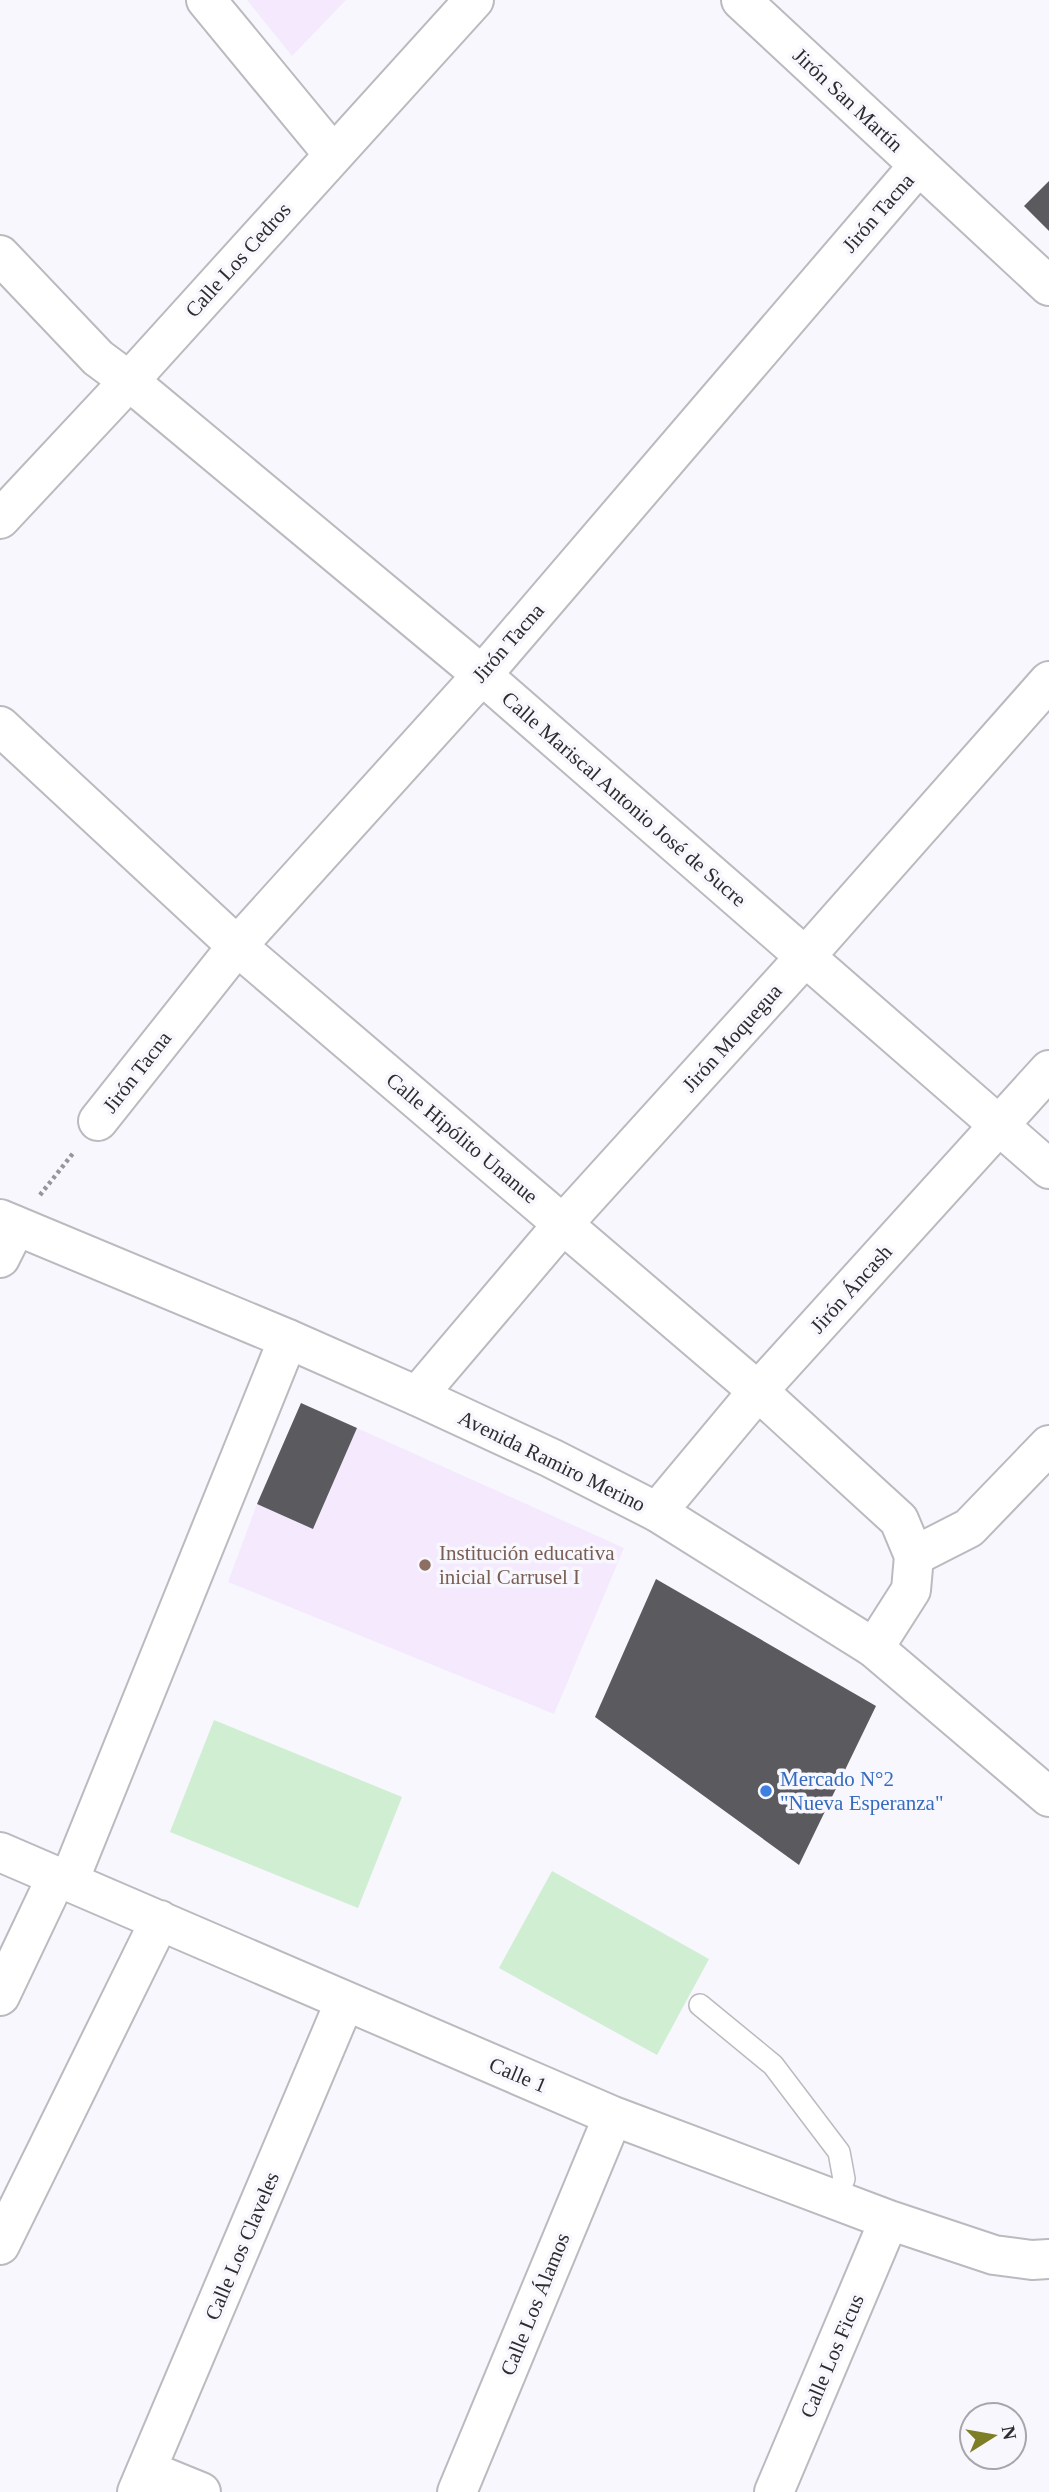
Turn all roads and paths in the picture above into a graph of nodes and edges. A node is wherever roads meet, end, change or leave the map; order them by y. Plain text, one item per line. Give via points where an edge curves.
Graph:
1 (206, 0) edge
2 (474, 0) edge
3 (740, 0) edge
4 (332, 154) junction
5 (919, 165) junction
6 (0, 256) edge
7 (1049, 286) edge
8 (129, 381) junction
9 (0, 519) edge
10 (482, 675) junction
11 (1049, 681) edge
12 (0, 726) edge
13 (237, 946) junction
14 (805, 957) junction
15 (1049, 1070) edge
16 (98, 1121) joint
17 (1000, 1126) junction
18 (1049, 1169) edge
19 (563, 1224) junction
20 (5, 1234) edge
21 (288, 1339) junction
22 (758, 1391) junction
23 (417, 1396) junction
24 (1049, 1445) edge
25 (657, 1512) junction
26 (914, 1556) junction
27 (874, 1648) junction
28 (1049, 1797) edge
29 (0, 1852) edge
30 (63, 1879) junction
31 (160, 1920) junction
32 (0, 1996) edge
33 (345, 2001) junction
34 (701, 2005) dead end
35 (613, 2116) junction
36 (835, 2199) junction
37 (889, 2220) junction
38 (0, 2245) edge
39 (1049, 2259) edge
40 (142, 2481) edge
41 (201, 2492) edge
42 (457, 2492) edge
43 (774, 2492) edge

1 - 4 street
2 - 4 street, Calle Los Cedros
3 - 5 street, Jirón San Martín
4 - 8 street, Calle Los Cedros
5 - 7 street, Jirón San Martín
5 - 10 street, Jirón Tacna
6 - 8 street, Calle Mariscal Antonio José de Sucre via 98,358
8 - 9 street, Calle Los Cedros
8 - 10 street, Calle Mariscal Antonio José de Sucre
10 - 13 street, Jirón Tacna
10 - 14 street, Calle Mariscal Antonio José de Sucre
11 - 14 street, Jirón Moquegua
12 - 13 street, Calle Hipólito Unanue
13 - 16 street, Jirón Tacna
13 - 19 street, Calle Hipólito Unanue
14 - 17 street, Calle Mariscal Antonio José de Sucre
14 - 19 street, Jirón Moquegua
15 - 17 street, Jirón Áncash
16 - 20 path
17 - 18 street, Calle Mariscal Antonio José de Sucre
17 - 22 street, Jirón Áncash
19 - 22 street, Calle Hipólito Unanue
19 - 23 street, Jirón Moquegua
20 - 21 street, Avenida Ramiro Merino
21 - 23 street, Avenida Ramiro Merino
21 - 30 street
22 - 25 street, Jirón Áncash
22 - 26 street, Calle Hipólito Unanue via 899,1520
23 - 25 street, Avenida Ramiro Merino
24 - 26 street via 969,1528
25 - 27 street, Avenida Ramiro Merino
26 - 27 street via 911,1590
27 - 28 street, Avenida Ramiro Merino
29 - 30 street, Calle 1
30 - 31 street, Calle 1
30 - 32 street
31 - 33 street, Calle 1
31 - 38 street
33 - 35 street, Calle 1
33 - 40 street, Calle Los Claveles
34 - 36 lane via 773,2065 839,2151 844,2179
35 - 36 street, Calle 1
35 - 42 street, Calle Los Álamos
36 - 37 street, Calle 1
37 - 39 street, Calle 1 via 994,2255
37 - 43 street, Calle Los Ficus
40 - 41 street

